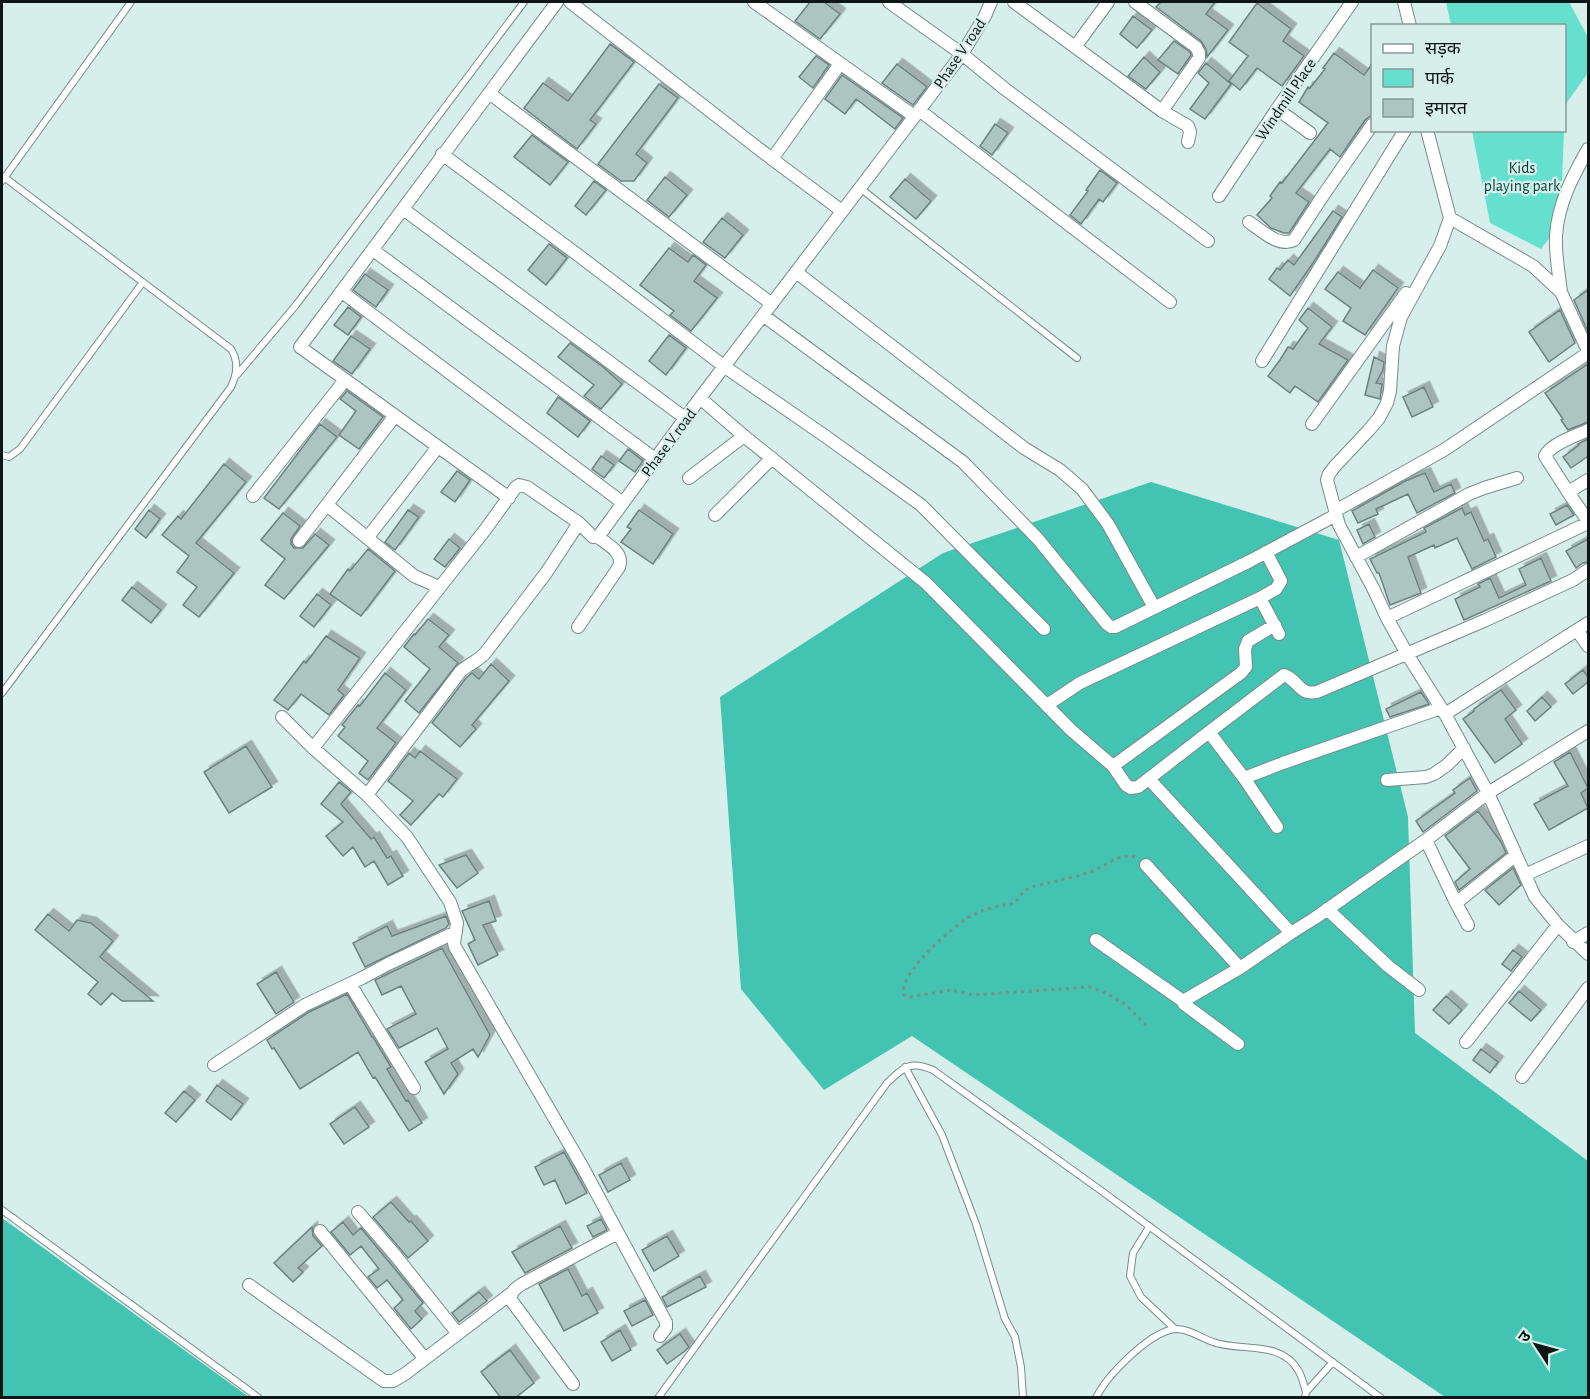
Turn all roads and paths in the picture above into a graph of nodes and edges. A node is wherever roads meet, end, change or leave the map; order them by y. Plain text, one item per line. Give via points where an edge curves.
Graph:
1 (131, 2) edge
2 (524, 2) edge
3 (556, 2) edge
4 (570, 2) edge
5 (754, 2) edge
6 (889, 2) edge
7 (991, 2) edge
8 (1108, 2) edge
9 (1135, 2) edge
10 (1352, 2) edge
11 (1404, 2) edge
12 (1022, 4) edge
13 (1410, 24) edge
14 (1075, 47) junction
15 (962, 54) junction
16 (840, 64) junction
17 (489, 93) junction
18 (1277, 109) junction
19 (1162, 111) junction
20 (916, 113) junction
21 (1371, 126) edge
22 (1404, 132) edge
23 (1428, 132) edge
24 (1310, 133) dead end
25 (1188, 142) dead end
26 (1588, 149) edge
27 (442, 154) junction
28 (772, 159) junction
29 (3, 179) edge
30 (860, 187) junction
31 (1219, 196) dead end
32 (403, 209) junction
33 (842, 211) junction
34 (1450, 218) junction
35 (1249, 222) dead end
36 (1208, 241) dead end
37 (1440, 246) junction
38 (373, 250) junction
39 (796, 272) junction
40 (142, 282) junction
41 (342, 292) junction
42 (1561, 292) junction
43 (1170, 302) dead end
44 (772, 304) junction
45 (764, 316) junction
46 (1588, 352) edge
47 (1077, 358) dead end
48 (1262, 361) dead end
49 (724, 367) junction
50 (236, 376) junction
51 (345, 380) junction
52 (700, 398) junction
53 (394, 417) junction
54 (685, 418) junction
55 (1312, 424) dead end
56 (1588, 430) edge
57 (744, 436) junction
58 (437, 448) junction
59 (2, 455) edge
60 (772, 458) junction
61 (655, 459) junction
62 (689, 478) dead end
63 (1517, 478) dead end
64 (1588, 480) edge
65 (1568, 492) junction
66 (253, 496) dead end
67 (508, 498) junction
68 (623, 503) junction
69 (327, 504) junction
70 (1336, 513) junction
71 (715, 515) dead end
72 (1588, 522) edge
73 (579, 523) junction
74 (368, 537) junction
75 (598, 537) junction
76 (299, 541) dead end
77 (1266, 552) junction
78 (1356, 557) junction
79 (1588, 570) edge
80 (439, 587) junction
81 (1260, 598) junction
82 (1155, 606) junction
83 (1387, 618) junction
84 (1588, 623) edge
85 (578, 627) dead end
86 (1044, 629) dead end
87 (1576, 630) junction
88 (1588, 646) edge
89 (1407, 654) junction
90 (2, 693) edge
91 (1047, 705) junction
92 (1443, 711) junction
93 (282, 717) dead end
94 (1588, 730) edge
95 (1209, 732) junction
96 (313, 748) junction
97 (1464, 748) junction
98 (1113, 766) junction
99 (1244, 778) junction
100 (1149, 779) junction
101 (1387, 780) dead end
102 (1488, 793) junction
103 (367, 795) junction
104 (1277, 827) dead end
105 (1426, 840) junction
106 (1587, 850) edge
107 (1516, 855) junction
108 (1146, 865) joint
109 (1525, 875) junction
110 (1456, 903) junction
111 (1327, 909) junction
112 (1468, 925) dead end
113 (1558, 925) junction
114 (456, 932) junction
115 (1291, 933) junction
116 (1588, 933) edge
117 (1096, 940) dead end
118 (1574, 942) junction
119 (1588, 954) edge
120 (1240, 968) junction
121 (350, 984) junction
122 (1588, 988) edge
123 (1419, 990) dead end
124 (1183, 1001) junction
125 (1148, 1027) dead end
126 (1466, 1042) dead end
127 (1238, 1044) dead end
128 (214, 1065) dead end
129 (906, 1067) junction
130 (1522, 1077) dead end
131 (414, 1088) dead end
132 (2, 1210) edge
133 (358, 1212) dead end
134 (1149, 1227) junction
135 (320, 1231) dead end
136 (618, 1233) junction
137 (249, 1285) dead end
138 (513, 1292) junction
139 (1175, 1329) junction
140 (458, 1334) junction
141 (660, 1336) dead end
142 (425, 1359) junction
143 (1333, 1362) junction
144 (573, 1384) dead end
145 (1306, 1395) edge
146 (259, 1398) edge
147 (658, 1398) edge
148 (1023, 1398) edge
149 (1096, 1398) edge
150 (1381, 1398) edge

1 - 29 lane
2 - 50 lane via 296,305
3 - 17 street
4 - 28 street
5 - 16 street
6 - 15 street
7 - 15 street, Phase V road
8 - 14 street
9 - 19 street via 1196,47 1200,55
10 - 18 street, Windmill Place
11 - 13 street
12 - 14 street
14 - 19 street
15 - 20 street, Phase V road
15 - 36 street
16 - 20 street
16 - 28 street
17 - 27 street
17 - 44 street
18 - 24 street
18 - 31 street, Windmill Place
19 - 25 street via 1188,126
20 - 30 street, Phase V road
20 - 43 street
21 - 35 street via 1293,240 1279,241
22 - 48 street
23 - 34 street
26 - 42 street via 1561,205 1556,236
27 - 32 street
27 - 49 street
28 - 33 street
29 - 40 lane
30 - 33 street, Phase V road
30 - 47 lane
32 - 38 street
32 - 54 street
33 - 39 street, Phase V road
34 - 37 street
34 - 42 street via 1533,266
37 - 55 street
37 - 70 street via 1404,309 1393,346 1387,403 1379,418 1329,474 1327,480
38 - 41 street
38 - 61 street
39 - 44 street, Phase V road
39 - 82 street via 1082,489 1108,524
40 - 50 lane via 231,349 236,356
40 - 59 lane via 20,449 9,458
41 - 51 street via 300,347
41 - 68 street
42 - 46 street
44 - 45 street, Phase V road
45 - 49 street, Phase V road
45 - 82 street via 963,462 1038,539 1108,625 1115,627
46 - 70 street via 1444,450
49 - 52 street, Phase V road
49 - 86 street via 921,505
50 - 90 lane
51 - 53 street
51 - 66 street
52 - 54 street, Phase V road
52 - 57 street
53 - 58 street
53 - 69 street
54 - 61 street, Phase V road
56 - 65 street via 1546,452
57 - 60 street
57 - 62 street
58 - 67 street
58 - 74 street
60 - 71 street
60 - 91 street via 926,583
61 - 68 street, Phase V road
63 - 78 street via 1469,494
64 - 65 street
65 - 72 street
67 - 73 street via 519,485 526,487
67 - 80 street
68 - 75 street, Phase V road
69 - 74 street
69 - 76 street
70 - 77 street
70 - 78 street
72 - 83 street
73 - 75 street
73 - 103 street via 486,652 460,672
74 - 80 street via 414,576
75 - 85 street via 617,552 621,561
77 - 81 street via 1281,581 1276,589
77 - 82 street
78 - 83 street
79 - 89 street
80 - 96 street
81 - 91 street via 1080,683
81 - 98 street via 1277,630 1248,641 1246,668
83 - 89 street
84 - 87 street
87 - 88 street
87 - 92 street
89 - 92 street
89 - 95 street via 1310,694 1284,675
91 - 98 street
92 - 97 street
92 - 99 street
93 - 96 street
94 - 102 street
95 - 99 street
95 - 100 street
96 - 103 street
97 - 101 street via 1434,774
97 - 102 street
98 - 100 street via 1131,788
99 - 104 street
100 - 115 street
102 - 105 street
102 - 107 street
103 - 114 street via 407,837 450,902
105 - 110 street
105 - 111 street
106 - 109 street
107 - 109 street
107 - 110 street
108 - 120 street
108 - 125 path via 1134,856 1120,858 1093,871 1031,886 1014,904 973,915 939,940 905,981 903,991 910,997 951,990 973,995 1090,987 1125,1004
109 - 113 street via 1535,897
110 - 112 street
111 - 115 street
111 - 123 street
113 - 118 street
113 - 126 street
114 - 121 street
114 - 136 street via 455,947
115 - 120 street
116 - 118 street
117 - 124 street
118 - 119 street
120 - 124 street
121 - 128 street via 305,1005
121 - 131 street
122 - 130 street
124 - 127 street
129 - 134 lane via 920,1064 933,1070
129 - 147 lane via 887,1083
129 - 148 lane via 942,1135 976,1224 1003,1312 1015,1337
132 - 146 lane
133 - 140 street
134 - 139 lane via 1133,1253 1130,1276 1141,1297
134 - 143 lane
135 - 142 street
136 - 138 street
136 - 141 street via 666,1322
137 - 142 street via 384,1381 393,1381
138 - 140 street
138 - 144 street via 511,1300
139 - 145 lane via 1215,1343 1279,1354 1298,1370
139 - 149 lane via 1157,1335 1119,1365
140 - 142 street
143 - 145 lane
143 - 150 lane

